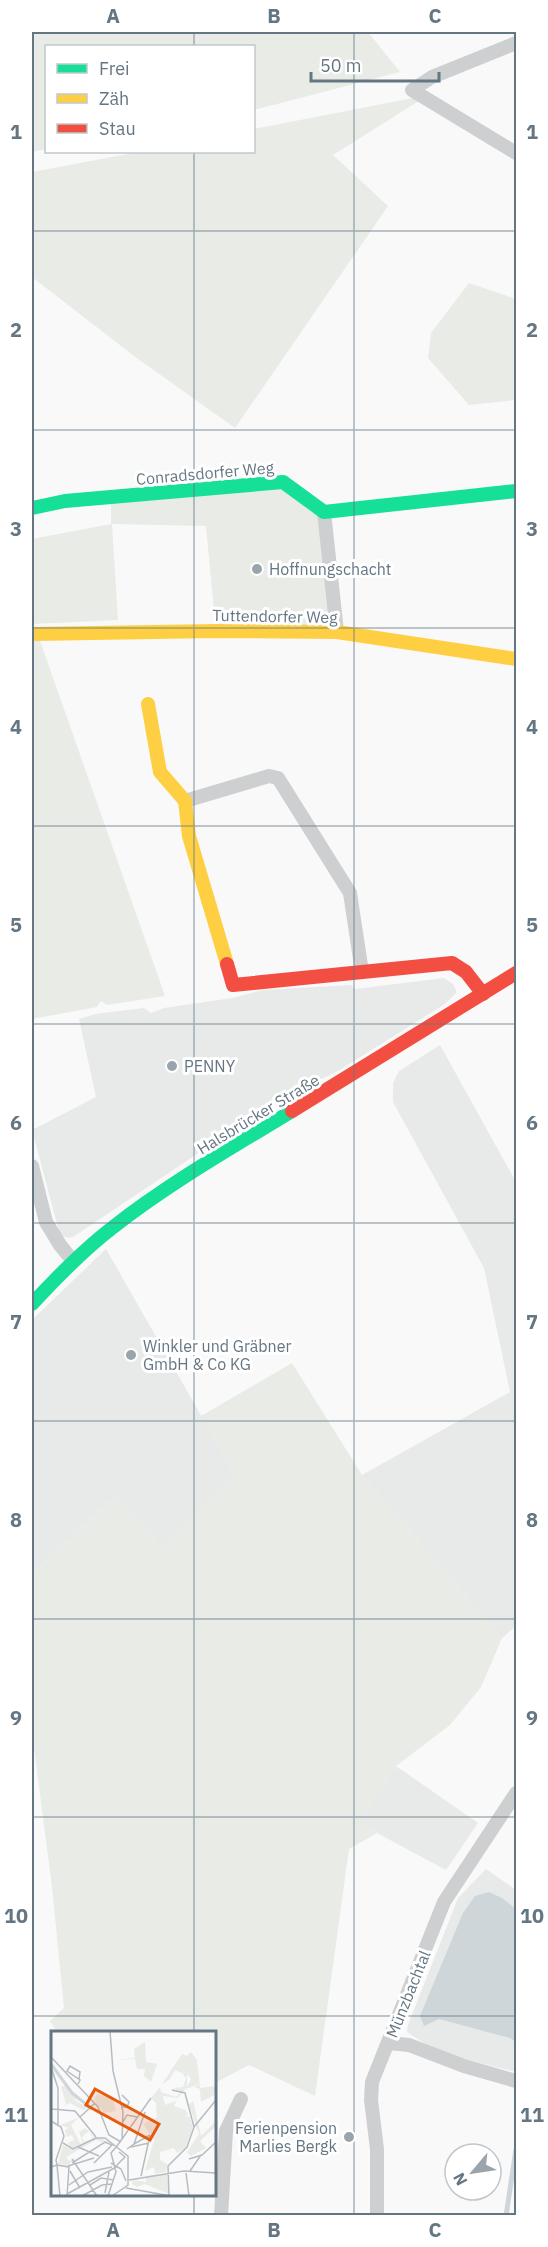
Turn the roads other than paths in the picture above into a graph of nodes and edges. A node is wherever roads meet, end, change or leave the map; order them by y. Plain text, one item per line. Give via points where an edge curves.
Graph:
1 (516, 43) edge
2 (516, 153) edge
3 (516, 491) edge
4 (32, 508) edge
5 (324, 512) junction
6 (337, 632) junction
7 (32, 634) edge
8 (516, 659) edge
9 (148, 704) dead end
10 (185, 801) junction
11 (362, 972) junction
12 (516, 973) edge
13 (483, 994) junction
14 (32, 1166) edge
15 (73, 1261) junction
16 (32, 1304) edge
17 (516, 1793) edge
18 (388, 2043) junction
19 (516, 2081) edge
20 (241, 2099) dead end
21 (221, 2216) edge
22 (377, 2216) edge

1 - 2 street via 432,77 411,90
3 - 5 street
4 - 5 street, Conradsdorfer Weg via 64,501 283,482
5 - 6 street
6 - 7 street, Tuttendorfer Weg
6 - 8 street, Tuttendorfer Weg
9 - 10 street via 160,772
10 - 11 street via 269,776 278,778 350,893
10 - 11 street via 189,836 233,985
11 - 13 street via 452,963 466,972
12 - 13 street, Halsbrücker Straße
13 - 15 street, Halsbrücker Straße via 213,1159 112,1228
14 - 15 street via 46,1222
15 - 16 street, Halsbrücker Straße
17 - 18 street, Münzbachtal via 444,1902
18 - 19 street via 409,2045
18 - 22 street, Münzbachtal via 372,2082
20 - 21 street via 226,2131

